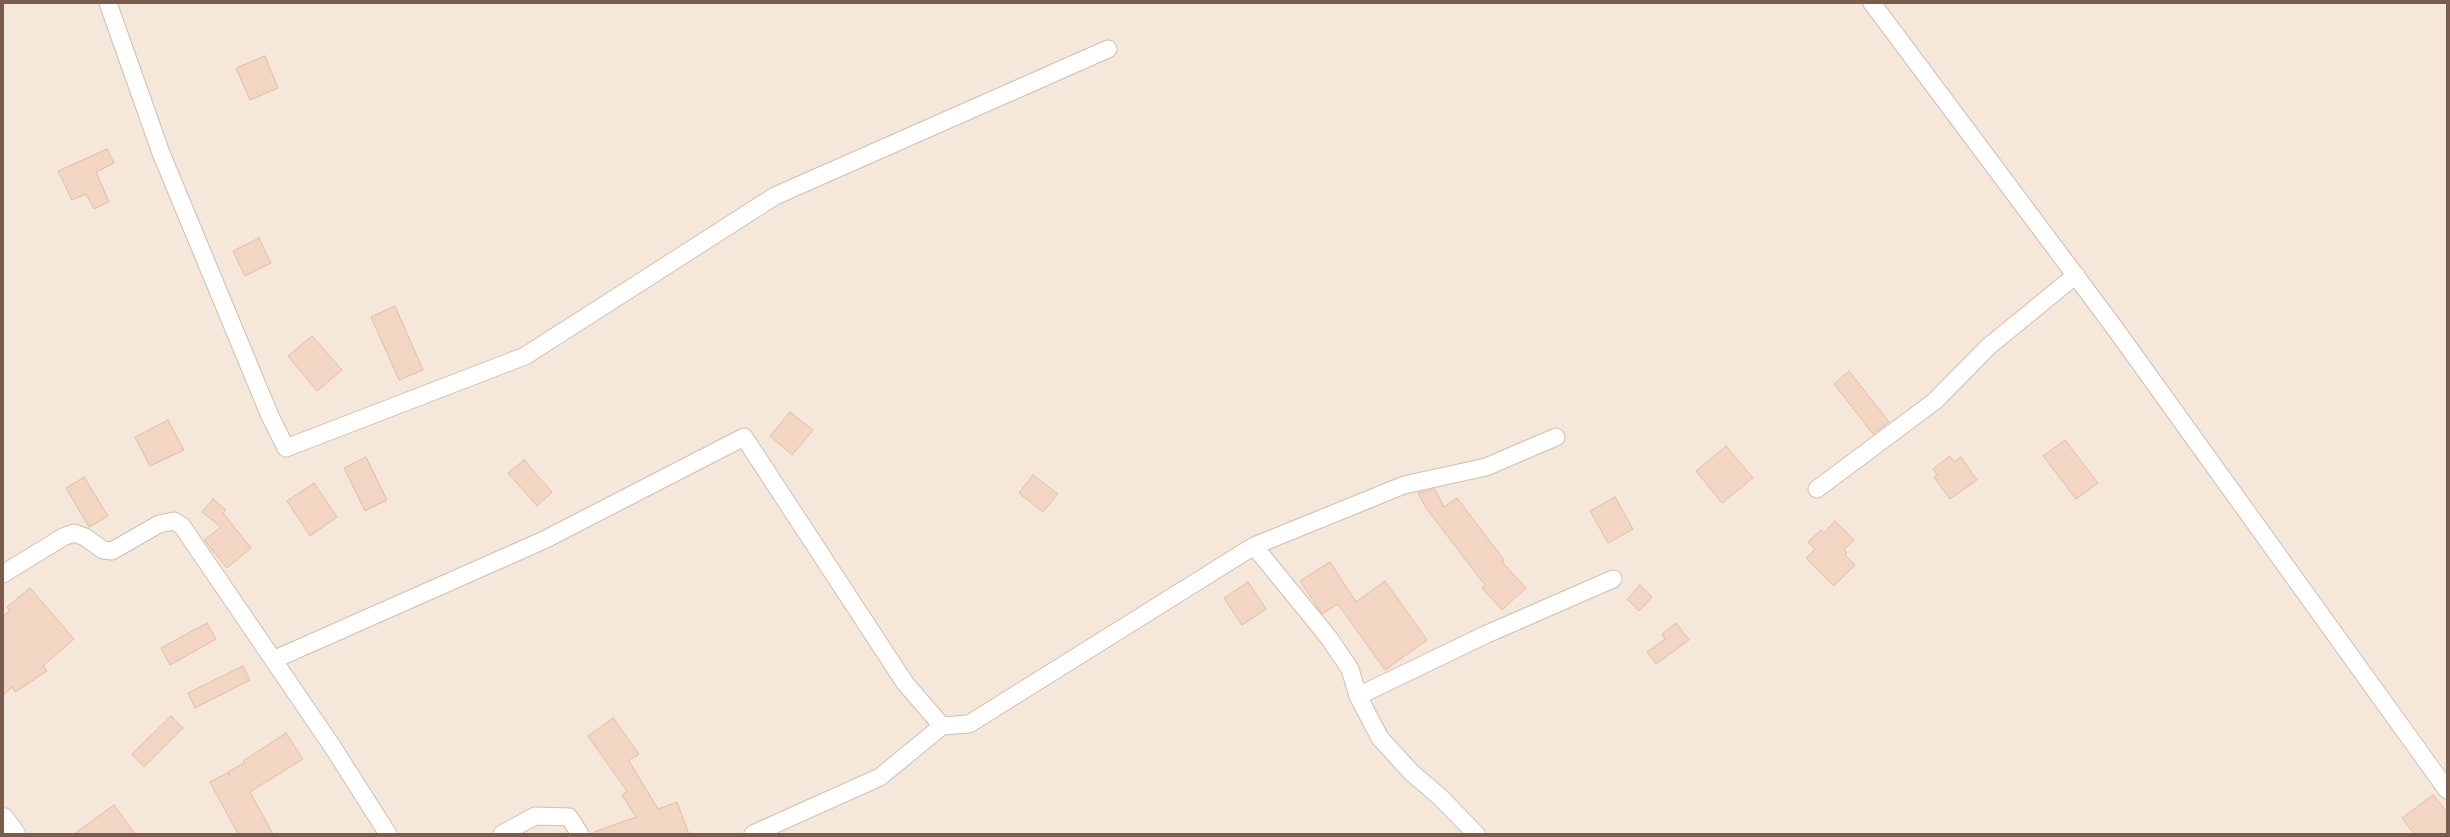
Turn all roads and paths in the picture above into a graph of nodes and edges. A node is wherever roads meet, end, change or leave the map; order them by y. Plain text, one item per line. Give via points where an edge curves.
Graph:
1 (108, 3) edge
2 (1872, 3) edge
3 (1108, 49) dead end
4 (2076, 275) junction
5 (1556, 437) dead end
6 (1817, 488) dead end
7 (1254, 546) junction
8 (3, 574) edge
9 (1613, 579) dead end
10 (274, 660) junction
11 (1358, 696) junction
12 (942, 726) junction
13 (2447, 790) edge
14 (3, 819) edge
15 (14, 834) edge
16 (388, 834) edge
17 (502, 834) edge
18 (580, 834) edge
19 (753, 834) edge
20 (1476, 834) edge

1 - 3 street via 161,153 270,416 286,448 525,356 775,196
2 - 4 street
4 - 6 street via 1988,347 1935,401
4 - 13 street
5 - 7 street via 1486,467 1404,485
7 - 11 street via 1333,644 1350,669
7 - 12 street via 970,724
8 - 10 street via 63,537 74,533 85,537 103,550 112,551 159,524 174,520 182,526
9 - 11 street via 1486,634
10 - 12 street via 544,540 744,437 905,683
10 - 16 street
11 - 20 street via 1380,738 1411,772
12 - 19 street via 880,776
14 - 15 street
17 - 18 street via 535,816 569,818

